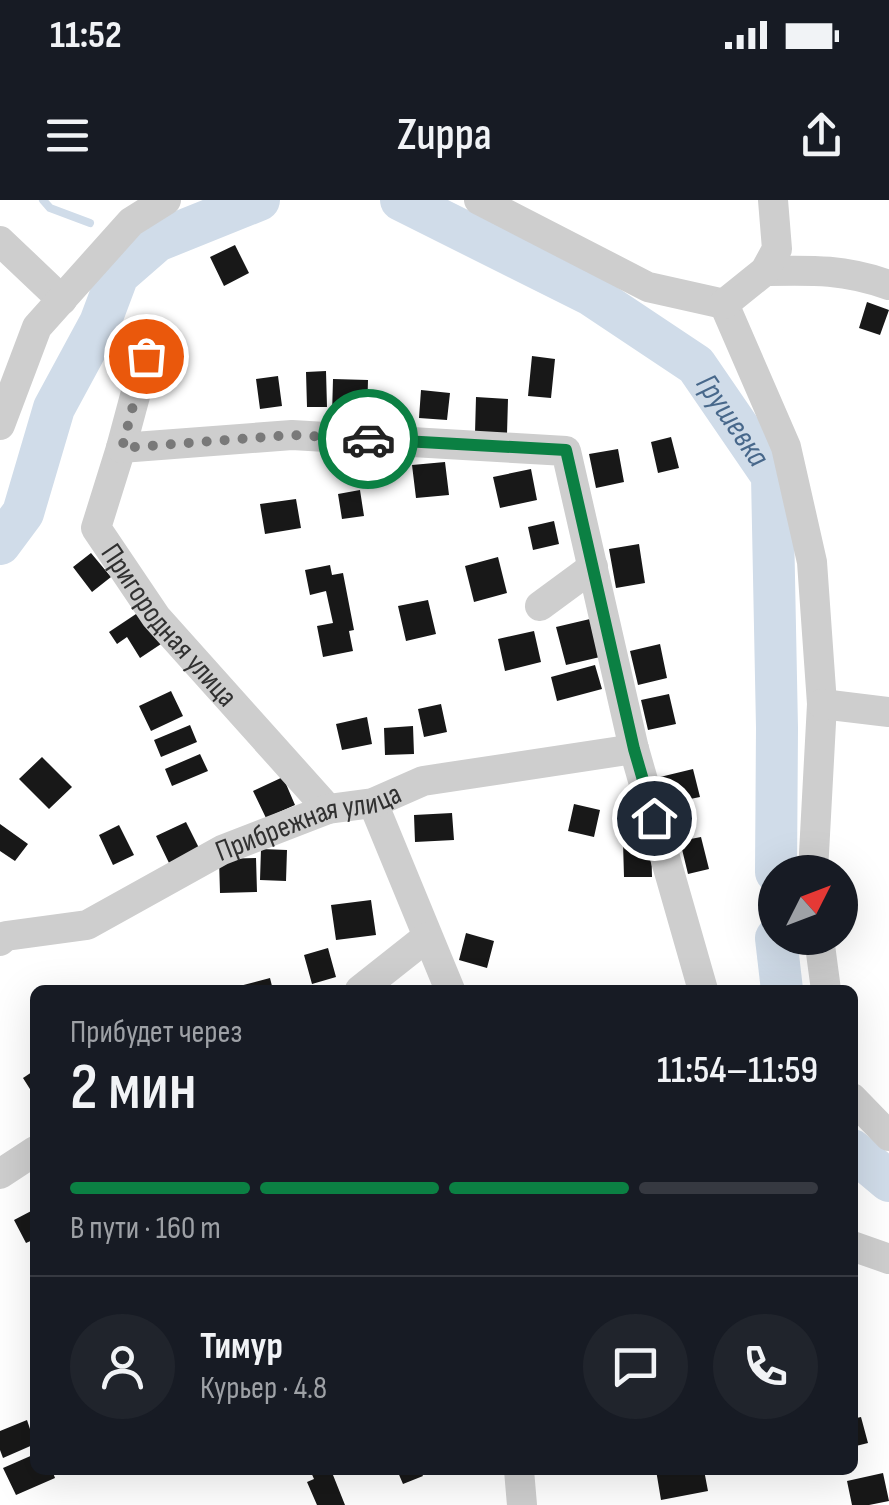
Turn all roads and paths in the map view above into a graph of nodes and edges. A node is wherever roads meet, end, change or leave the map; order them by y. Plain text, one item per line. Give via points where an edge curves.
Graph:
1 (166, 200) edge
2 (479, 200) edge
3 (772, 200) edge
4 (0, 242) edge
5 (765, 271) junction
6 (889, 286) edge
7 (62, 300) junction
8 (724, 304) junction
9 (146, 356) dead end
10 (0, 425) edge
11 (122, 448) junction
12 (592, 566) junction
13 (540, 606) dead end
14 (822, 704) junction
15 (889, 712) edge
16 (634, 749) junction
17 (373, 803) junction
18 (328, 808) junction
19 (814, 855) edge
20 (428, 937) junction
21 (0, 941) edge
22 (821, 955) edge
23 (366, 985) edge
24 (448, 985) edge
25 (702, 985) edge
26 (825, 985) edge
27 (858, 1104) edge
28 (889, 1136) edge
29 (30, 1154) edge
30 (0, 1174) edge
31 (858, 1248) edge
32 (889, 1259) edge

1 - 7 street via 131,222
2 - 8 street via 648,287
3 - 5 street via 777,249
4 - 7 street
5 - 6 street via 824,270
5 - 8 street
7 - 10 street via 38,327
8 - 14 street via 786,447 812,562
9 - 11 street, Пригородная улица
11 - 12 street via 292,435 566,450
11 - 18 street, Пригородная улица via 96,528 156,617
12 - 13 street
12 - 16 street
14 - 15 street
14 - 19 street
16 - 17 street, Прибрежная улица via 423,781
16 - 25 street
17 - 18 street, Прибрежная улица
17 - 20 street
18 - 21 street, Прибрежная улица via 222,850 87,925
20 - 23 street
20 - 24 street
22 - 26 street
27 - 28 street
29 - 30 street
31 - 32 street

